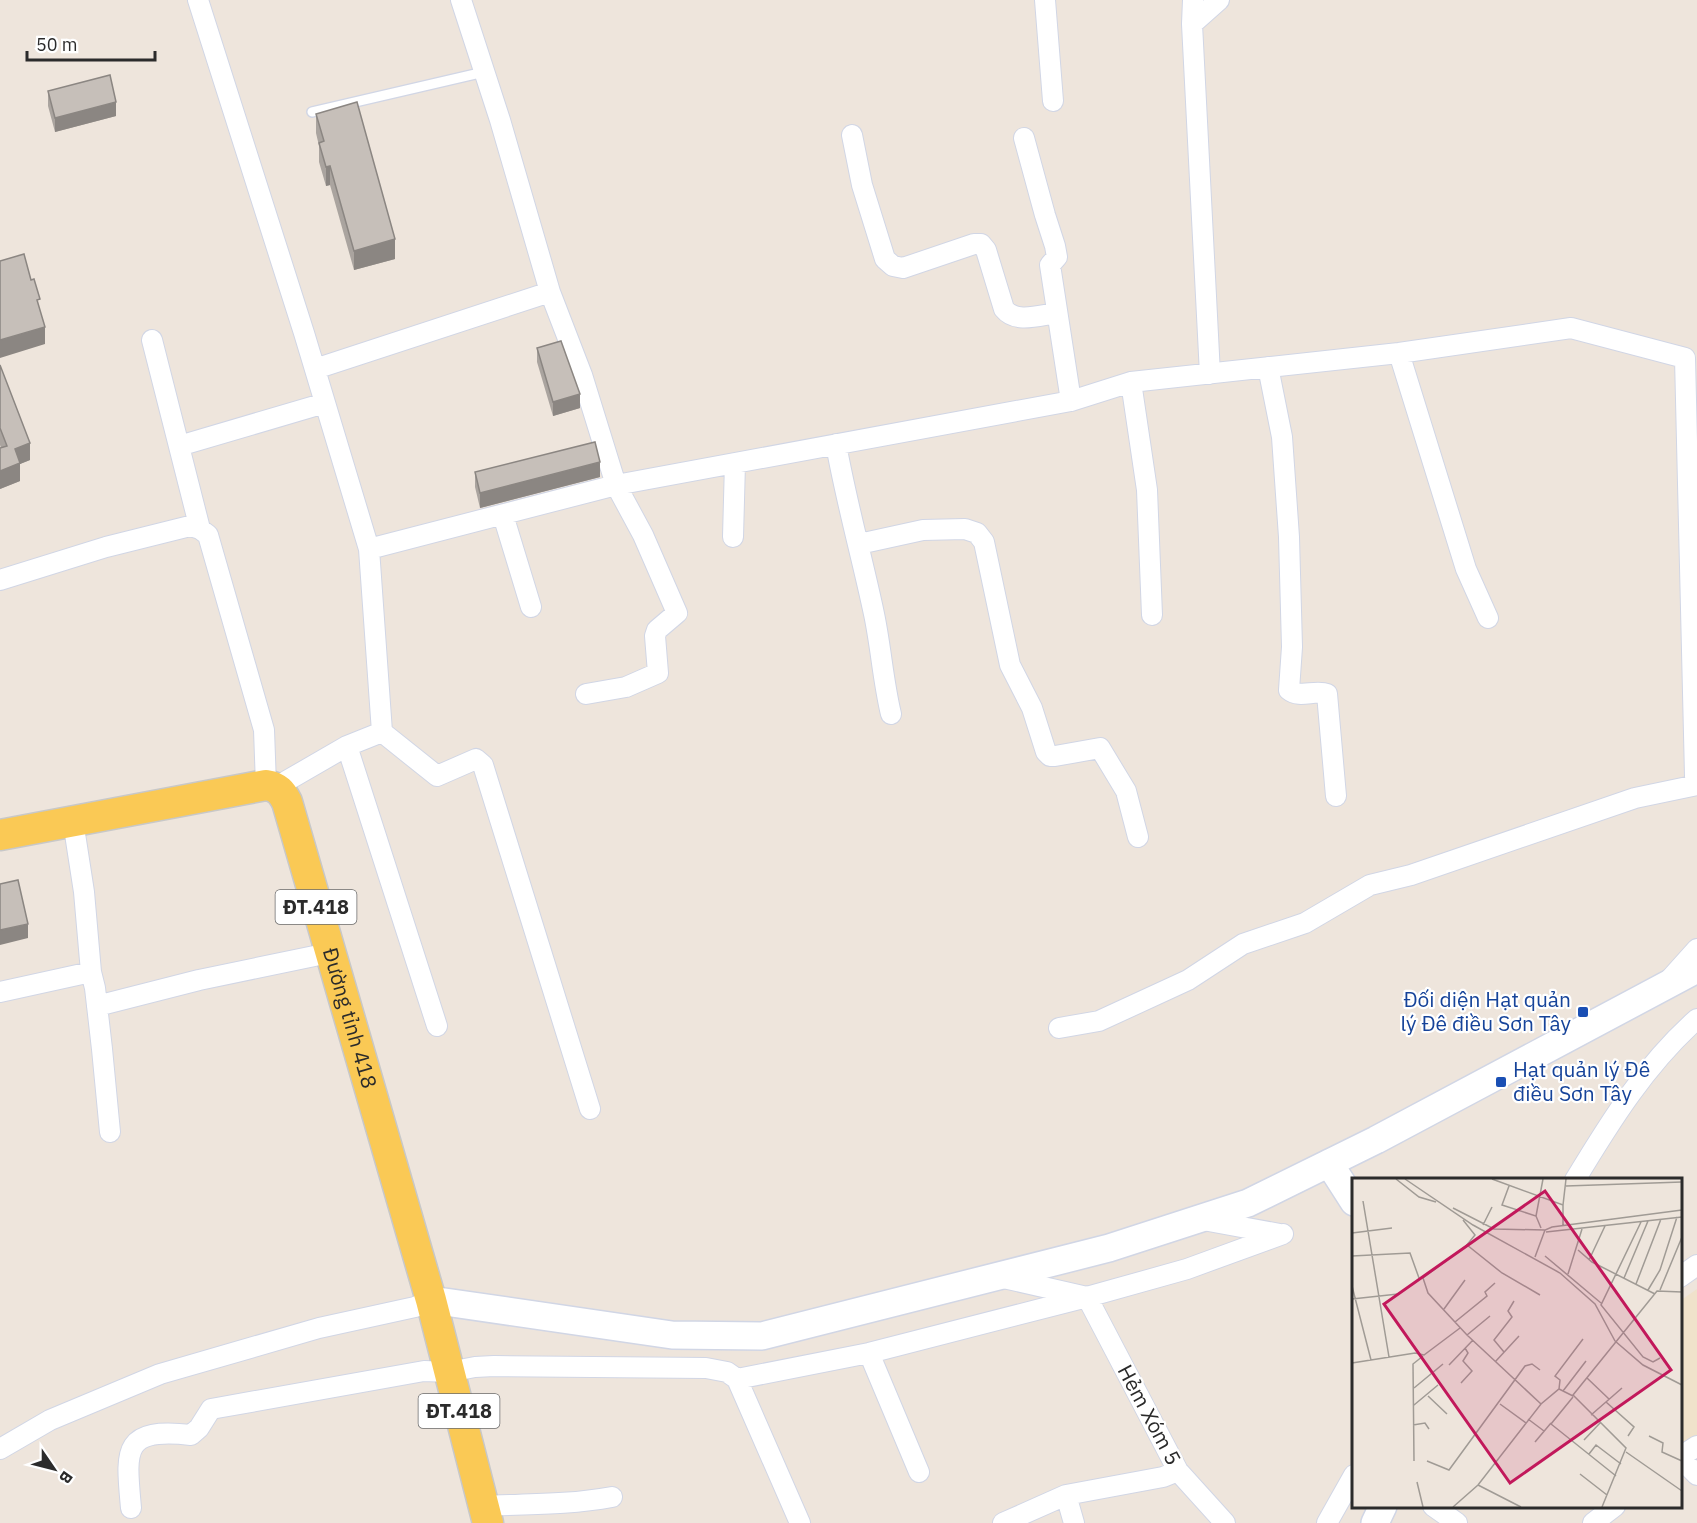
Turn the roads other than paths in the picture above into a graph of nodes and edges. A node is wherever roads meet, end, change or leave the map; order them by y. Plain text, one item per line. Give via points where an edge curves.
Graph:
1 (198, 0) edge
2 (461, 0) edge
3 (1046, 0) edge
4 (1193, 0) edge
5 (1219, 0) edge
6 (1192, 24) junction
7 (484, 72) junction
8 (1053, 101) dead end
9 (312, 112) dead end
10 (852, 135) dead end
11 (1024, 138) dead end
12 (550, 292) junction
13 (1058, 313) junction
14 (152, 340) dead end
15 (1399, 353) junction
16 (1268, 367) junction
17 (315, 369) junction
18 (1210, 374) junction
19 (1131, 382) junction
20 (1071, 401) junction
21 (325, 403) junction
22 (836, 444) junction
23 (179, 446) junction
24 (735, 463) junction
25 (616, 485) junction
26 (503, 514) junction
27 (200, 529) junction
28 (733, 537) dead end
29 (859, 544) junction
30 (369, 549) junction
31 (0, 580) edge
32 (531, 607) dead end
33 (1152, 615) dead end
34 (1488, 618) dead end
35 (586, 694) dead end
36 (891, 714) dead end
37 (382, 732) junction
38 (347, 746) junction
39 (1697, 783) edge
40 (271, 786) junction
41 (1336, 796) dead end
42 (73, 821) junction
43 (0, 835) edge
44 (1138, 837) dead end
45 (1697, 949) edge
46 (329, 953) junction
47 (1697, 969) edge
48 (91, 972) junction
49 (1664, 986) junction
50 (0, 992) edge
51 (97, 1006) junction
52 (1697, 1019) edge
53 (436, 1026) dead end
54 (1059, 1028) dead end
55 (590, 1108) dead end
56 (110, 1132) dead end
57 (1329, 1163) junction
58 (1576, 1178) edge
59 (1352, 1200) edge
60 (1200, 1219) junction
61 (1697, 1265) edge
62 (1682, 1276) edge
63 (996, 1277) junction
64 (1087, 1297) junction
65 (431, 1299) junction
66 (869, 1353) junction
67 (449, 1372) junction
68 (737, 1378) junction
69 (1697, 1446) edge
70 (0, 1449) edge
71 (1682, 1456) edge
72 (1682, 1459) edge
73 (1178, 1471) junction
74 (919, 1472) dead end
75 (1697, 1475) edge
76 (1352, 1477) edge
77 (1066, 1495) junction
78 (612, 1497) dead end
79 (132, 1508) dead end
80 (1382, 1508) edge
81 (1436, 1508) edge
82 (1612, 1508) edge
83 (485, 1515) edge
84 (801, 1523) edge
85 (1003, 1523) edge
86 (1074, 1523) edge
87 (1225, 1523) edge
88 (1326, 1523) edge
89 (1375, 1523) edge
90 (1457, 1523) edge
91 (1593, 1523) edge

1 - 17 street
2 - 7 street
3 - 8 street
4 - 6 street
5 - 6 street
6 - 18 street
7 - 9 lane
7 - 12 street
10 - 13 street via 862,185 885,259 893,266 903,268 981,244 1009,315 1017,318
11 - 13 street via 1055,246 1057,257 1050,265
12 - 17 street
12 - 25 street via 582,375
13 - 20 street
14 - 23 street
15 - 16 street
15 - 34 street via 1466,569
15 - 39 street via 1571,328 1685,358
16 - 18 street
16 - 41 street via 1282,437 1289,537 1289,690 1296,694 1327,694
17 - 21 street
18 - 19 street
19 - 20 street
19 - 33 street via 1147,490
20 - 22 street
21 - 23 street
21 - 30 street
22 - 24 street
22 - 29 street
23 - 27 street
24 - 25 street
24 - 28 street
25 - 26 street
25 - 35 street via 677,613 655,636 658,673 634,684
26 - 30 street
26 - 32 street
27 - 31 street via 190,526 106,547
27 - 40 street via 208,535 264,730
29 - 36 street
29 - 44 street via 923,530 965,529 977,533 984,542 1010,665 1032,708 1047,752 1055,756 1100,748 1126,791
30 - 37 street
37 - 38 street
37 - 55 street via 437,776 476,759 483,765
38 - 40 street
38 - 53 street
39 - 54 street via 1635,798 1411,875 1370,885 1305,923 1253,939 1188,980 1099,1021
40 - 42 main road
40 - 46 main road, Đường tỉnh 418 / ĐT.418 via 282,792 287,802
42 - 43 main road
42 - 48 street
45 - 49 street
46 - 51 street
46 - 65 main road, Đường tỉnh 418 / ĐT.418
47 - 49 main road
48 - 50 street
48 - 51 street
49 - 57 main road
51 - 56 street
52 - 58 street via 1648,1069
57 - 59 main road
57 - 60 main road via 1248,1203
60 - 63 main road via 1109,1248
60 - 64 street via 1283,1234 1187,1269
61 - 62 street
63 - 64 street
63 - 65 main road via 762,1336 672,1335
64 - 66 street
64 - 73 street, Hẻm Xóm 5
65 - 67 main road, Đường tỉnh 418 / ĐT.418
65 - 70 street via 160,1374 50,1420
66 - 68 street
66 - 74 street
67 - 68 street via 494,1366 706,1368
67 - 79 street via 424,1371 211,1409 190,1435 139,1439 127,1461
67 - 83 main road, Đường tỉnh 418 / ĐT.418
68 - 84 street
69 - 71 street
72 - 75 street
73 - 77 street
73 - 87 street, Hẻm Xóm 5
76 - 88 street
77 - 85 street
77 - 86 street
78 - 83 street via 548,1503
80 - 89 main road
81 - 90 street
82 - 91 street

